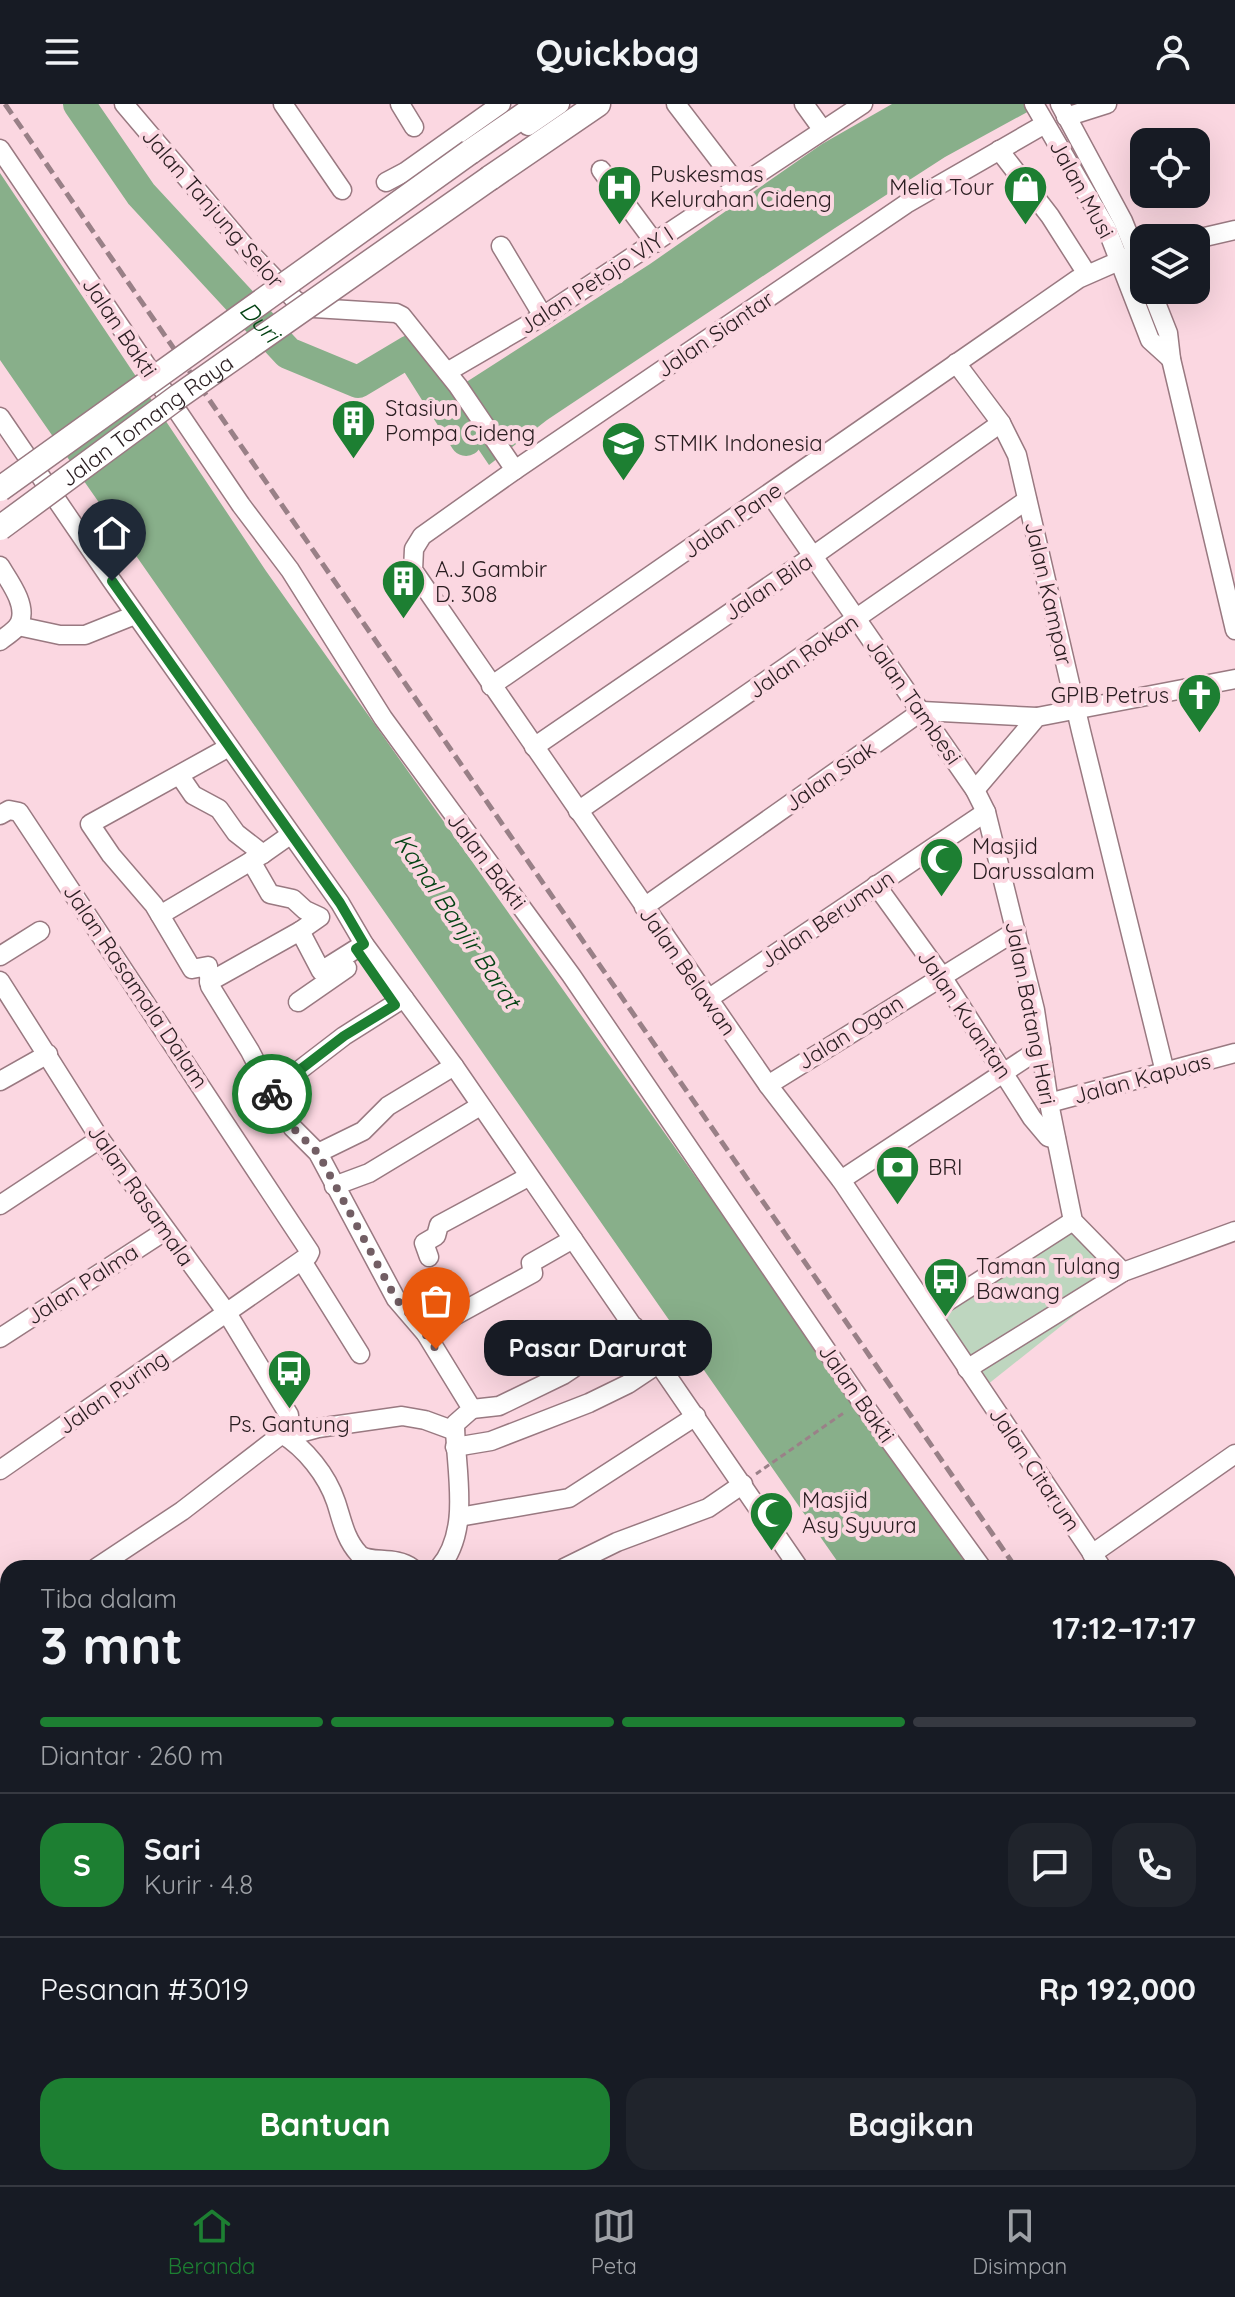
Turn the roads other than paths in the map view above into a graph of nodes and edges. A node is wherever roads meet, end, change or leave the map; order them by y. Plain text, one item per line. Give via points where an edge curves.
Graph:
1 (124, 104) edge
2 (283, 104) edge
3 (400, 104) edge
4 (501, 104) edge
5 (540, 104) edge
6 (560, 104) edge
7 (580, 104) edge
8 (598, 104) edge
9 (676, 104) edge
10 (804, 104) edge
11 (863, 104) edge
12 (1107, 104) edge
13 (1063, 111) edge
14 (1040, 114) edge
15 (414, 127) dead end
16 (822, 129) junction
17 (0, 149) edge
18 (999, 150) junction
19 (480, 165) junction
20 (601, 170) dead end
21 (386, 182) dead end
22 (738, 185) junction
23 (342, 190) dead end
24 (1235, 230) edge
25 (1210, 236) edge
26 (655, 243) junction
27 (1130, 244) edge
28 (501, 246) dead end
29 (1130, 251) edge
30 (1130, 255) edge
31 (1087, 274) junction
32 (1143, 304) edge
33 (1157, 304) edge
34 (543, 316) junction
35 (1171, 359) junction
36 (956, 363) junction
37 (452, 379) junction
38 (0, 417) edge
39 (1001, 423) junction
40 (513, 467) junction
41 (0, 489) edge
42 (770, 494) junction
43 (1027, 500) junction
44 (0, 528) edge
45 (813, 556) junction
46 (0, 566) edge
47 (413, 570) joint
48 (135, 615) junction
49 (857, 619) junction
50 (18, 626) junction
51 (1235, 630) edge
52 (0, 641) edge
53 (1234, 679) edge
54 (491, 686) junction
55 (1077, 710) junction
56 (922, 711) junction
57 (1037, 717) junction
58 (229, 747) junction
59 (534, 747) junction
60 (180, 776) junction
61 (975, 790) junction
62 (578, 811) junction
63 (986, 812) junction
64 (0, 815) edge
65 (290, 835) junction
66 (257, 858) junction
67 (876, 885) junction
68 (340, 903) junction
69 (644, 907) junction
70 (160, 915) junction
71 (320, 917) junction
72 (40, 931) dead end
73 (300, 931) junction
74 (1016, 931) junction
75 (361, 950) junction
76 (0, 956) edge
77 (941, 975) junction
78 (0, 981) edge
79 (209, 982) junction
80 (708, 999) junction
81 (298, 1002) dead end
82 (399, 1002) junction
83 (1041, 1048) junction
84 (1235, 1053) edge
85 (48, 1054) junction
86 (454, 1066) junction
87 (1003, 1071) junction
88 (1165, 1072) junction
89 (0, 1081) edge
90 (768, 1085) junction
91 (271, 1092) junction
92 (1049, 1103) junction
93 (480, 1106) junction
94 (100, 1139) junction
95 (1056, 1139) junction
96 (318, 1153) junction
97 (528, 1177) junction
98 (841, 1180) junction
99 (334, 1186) junction
100 (0, 1205) edge
101 (1073, 1221) junction
102 (165, 1231) junction
103 (1235, 1231) edge
104 (573, 1239) junction
105 (429, 1257) dead end
106 (302, 1261) junction
107 (1123, 1272) junction
108 (931, 1312) junction
109 (227, 1313) junction
110 (635, 1327) junction
111 (426, 1334) junction
112 (0, 1338) edge
113 (360, 1354) dead end
114 (658, 1364) junction
115 (967, 1369) junction
116 (472, 1409) junction
117 (696, 1416) junction
118 (282, 1433) junction
119 (455, 1439) junction
120 (1235, 1454) edge
121 (0, 1470) edge
122 (749, 1479) junction
123 (459, 1517) junction
124 (108, 1560) edge
125 (393, 1560) edge
126 (446, 1560) edge
127 (581, 1560) edge
128 (795, 1560) edge
129 (976, 1560) edge
130 (1096, 1560) edge
131 (1098, 1560) edge

1 - 37 street, Jalan Tanjung Selor via 296,301 314,308 396,313
2 - 23 street
3 - 15 street
4 - 21 street
5 - 19 main road
6 - 19 street
7 - 19 street
8 - 19 main road
9 - 22 street
10 - 16 street
11 - 16 street, Jalan Petojo VIY I
12 - 13 street
13 - 27 street, Jalan Musi via 1123,221
14 - 18 street, Jalan Siantar
14 - 29 street, Jalan Musi via 1107,229
16 - 22 street, Jalan Petojo VIY I
17 - 129 street, Jalan Bakti via 290,570 383,718 571,975 852,1388
18 - 31 street
18 - 40 street, Jalan Siantar via 906,204
19 - 41 main road, Jalan Tomang Raya, bridge
19 - 44 main road, Jalan Tomang Raya, bridge
20 - 26 street
22 - 26 street, Jalan Petojo VIY I
24 - 25 street
26 - 34 street, Jalan Petojo VIY I
28 - 34 street
30 - 31 street, Jalan Pane
31 - 36 street, Jalan Pane
32 - 35 street, Jalan Musi via 1150,340
33 - 35 street, Jalan Musi
34 - 37 street, Jalan Petojo VIY I
35 - 51 street, Jalan Musi
36 - 39 street, Jalan Kampar
36 - 42 street, Jalan Pane
37 - 40 street, Jalan Tanjung Selor
38 - 48 street
39 - 43 street, Jalan Kampar via 1017,455
39 - 45 street, Jalan Bila
40 - 47 street, Jalan Siantar via 422,536 414,549
42 - 45 street, Jalan Tambesi
42 - 54 street, Jalan Pane
43 - 49 street, Jalan Rokan
43 - 55 street, Jalan Kampar
45 - 49 street, Jalan Tambesi
45 - 59 street, Jalan Bila
46 - 50 street via 17,595
47 - 54 street, Jalan Belawan
48 - 50 street via 85,635
48 - 58 street
49 - 56 street, Jalan Tambesi
49 - 62 street, Jalan Rokan
50 - 52 street
53 - 55 street
54 - 59 street, Jalan Belawan
55 - 57 street
55 - 88 street, Jalan Kampar
56 - 57 street
56 - 61 street, Jalan Tambesi
56 - 69 street, Jalan Siak
57 - 61 street
58 - 60 street
58 - 65 street
59 - 62 street, Jalan Belawan
60 - 66 street via 193,795 219,809
60 - 70 street via 90,824
61 - 63 street, Jalan Batang Hari
62 - 69 street, Jalan Belawan
63 - 67 street, Jalan Berumun
63 - 74 street, Jalan Batang Hari
64 - 106 street, Jalan Rasamala Dalam via 15,810 28,825 310,1248
65 - 66 street
65 - 68 street
66 - 70 street
66 - 71 street via 270,894 293,899
67 - 77 street, Jalan Kuantan
67 - 80 street, Jalan Berumun
68 - 71 street
68 - 75 street
69 - 80 street, Jalan Belawan
70 - 79 street via 192,969 208,966
71 - 73 street
72 - 76 street
73 - 75 street via 321,971
73 - 79 street
74 - 77 street, Jalan Ogan
74 - 83 street, Jalan Batang Hari
75 - 81 street
75 - 82 street
77 - 87 street, Jalan Kuantan
77 - 90 street, Jalan Ogan
78 - 85 street, Jalan Rasamala
79 - 91 street
80 - 90 street, Jalan Belawan
82 - 86 street
82 - 91 street
83 - 87 street
83 - 92 street, Jalan Batang Hari
84 - 88 street, Jalan Kapuas
85 - 89 street
85 - 94 street, Jalan Rasamala
86 - 93 street
86 - 96 street via 388,1106 363,1131
87 - 95 street, Jalan Kuantan via 1040,1128
87 - 98 street
88 - 92 street, Jalan Kapuas
90 - 98 street, Jalan Belawan
91 - 96 street via 293,1128
92 - 95 street, Jalan Batang Hari
93 - 97 street
93 - 99 street via 369,1173
94 - 100 street
94 - 102 street, Jalan Rasamala
95 - 101 street, Jalan Batang Hari
96 - 99 street
97 - 104 street
97 - 105 street via 439,1225 436,1236 424,1243
98 - 108 street, Jalan Belawan
99 - 111 street via 396,1299
101 - 107 street
101 - 108 street
102 - 109 street, Jalan Rasamala
102 - 112 street, Jalan Palma
103 - 107 street
104 - 110 street
104 - 111 street via 531,1263 533,1274
106 - 109 street
106 - 113 street
107 - 115 street
108 - 115 street, Jalan Belawan
109 - 118 street, Jalan Rasamala via 289,1415
109 - 121 street, Jalan Puring
110 - 114 street
110 - 116 street via 563,1375 499,1406
111 - 116 street
114 - 117 street
114 - 119 street via 589,1403 491,1441
115 - 130 street, Jalan Citarum
116 - 119 street via 456,1422
117 - 122 street
117 - 123 street via 569,1498
118 - 119 street via 402,1416 425,1420
118 - 124 street via 182,1511
118 - 125 street via 316,1467 335,1498 345,1534 362,1557
119 - 123 street
120 - 131 street
122 - 127 street via 708,1508
122 - 128 street
123 - 126 street

